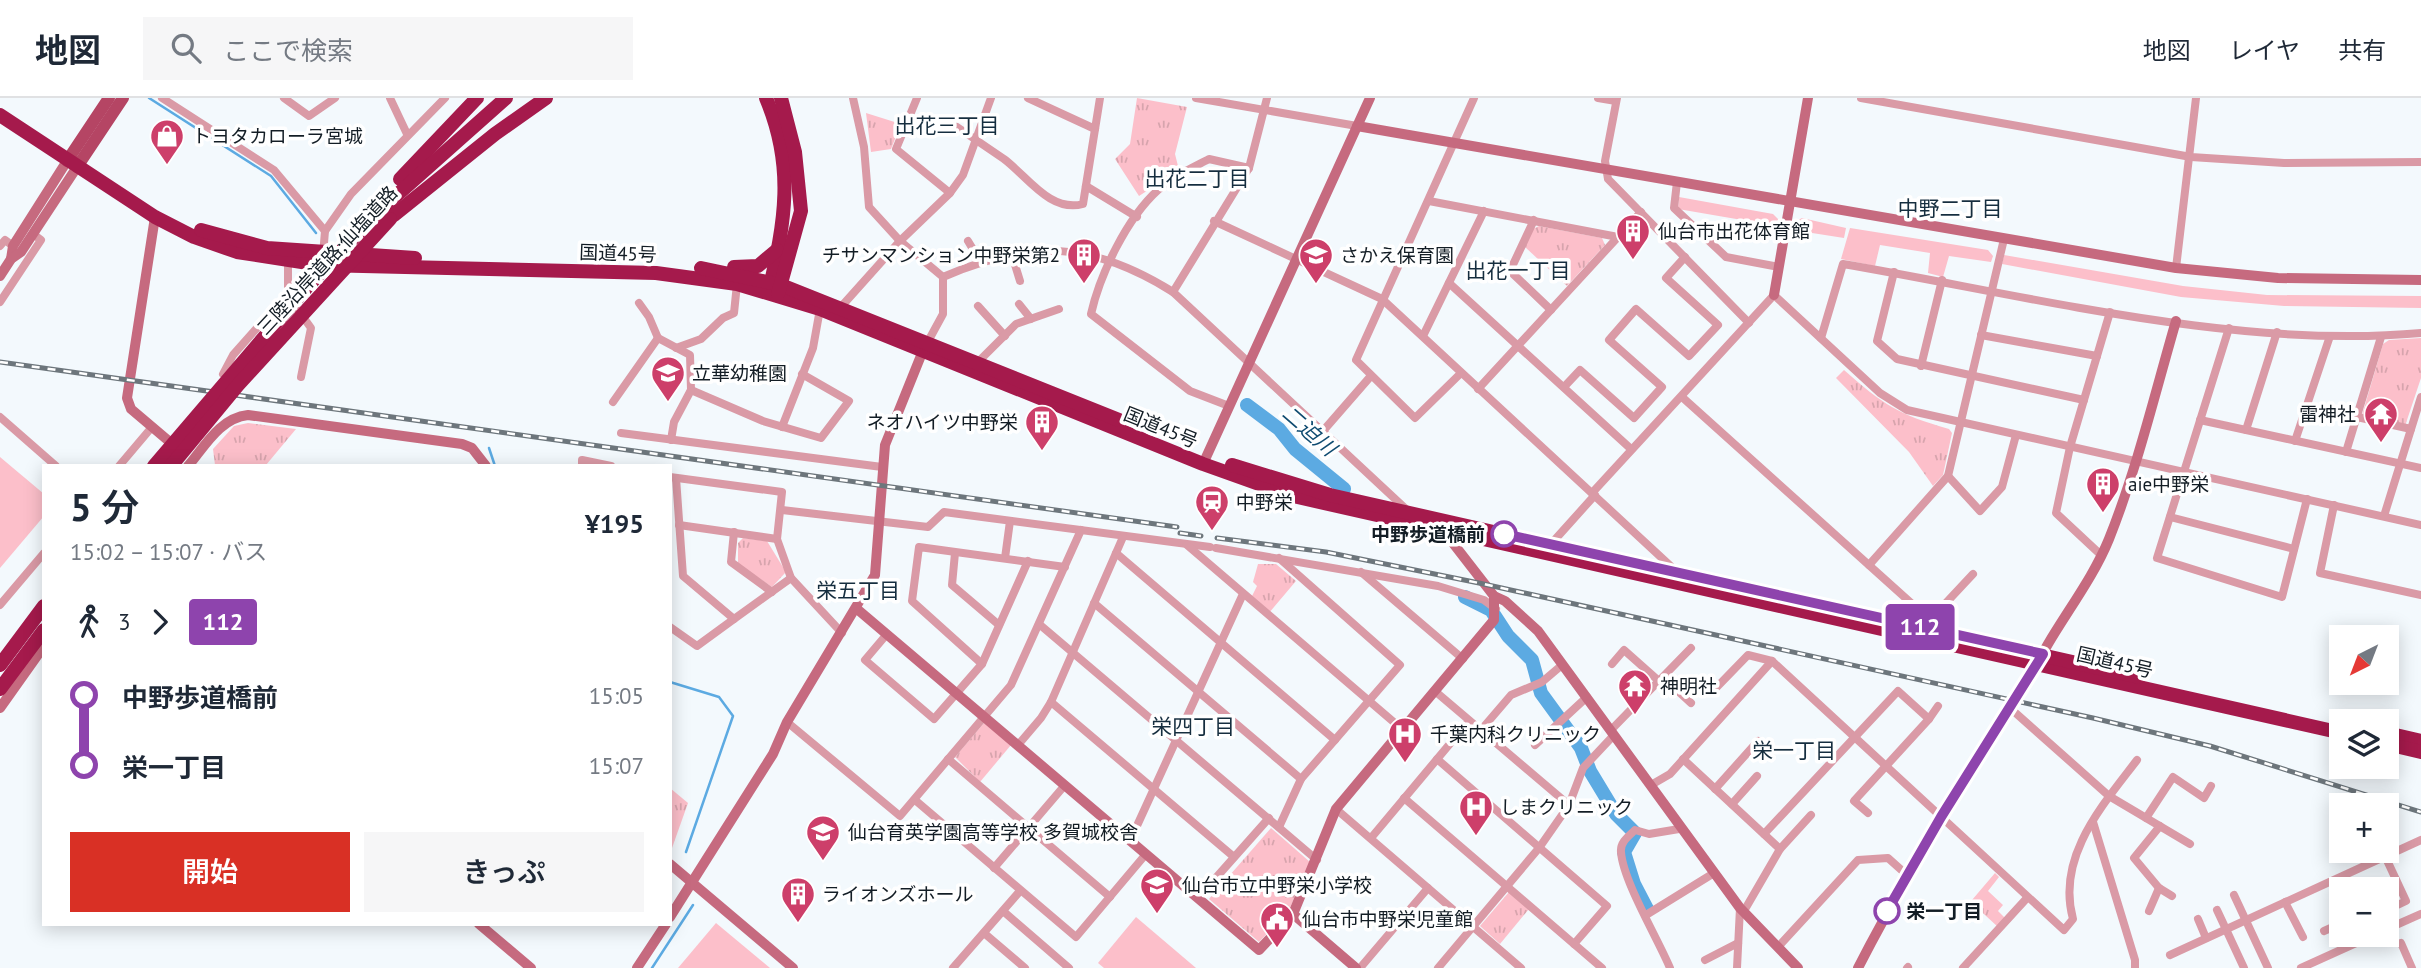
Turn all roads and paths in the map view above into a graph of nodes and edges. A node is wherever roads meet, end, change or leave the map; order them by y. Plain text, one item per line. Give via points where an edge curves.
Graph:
1 (109, 98) edge
2 (123, 98) edge
3 (162, 98) edge
4 (284, 98) edge
5 (335, 98) edge
6 (390, 98) edge
7 (445, 98) edge
8 (478, 98) edge
9 (506, 98) edge
10 (529, 98) edge
11 (546, 98) edge
12 (766, 98) edge
13 (781, 98) edge
14 (853, 98) edge
15 (917, 98) edge
16 (991, 98) edge
17 (1028, 98) edge
18 (1100, 98) edge
19 (1196, 98) edge
20 (1267, 98) edge
21 (1370, 98) edge
22 (1474, 98) edge
23 (1598, 98) edge
24 (1808, 98) edge
25 (1861, 98) edge
26 (2196, 98) edge
27 (1616, 100) edge
28 (0, 105) edge
29 (1265, 110) junction
30 (0, 115) edge
31 (1357, 126) junction
32 (957, 127) dead end
33 (1095, 129) junction
34 (407, 134) junction
35 (976, 141) junction
36 (1456, 142) junction
37 (2191, 157) junction
38 (75, 160) junction
39 (2421, 162) edge
40 (1249, 167) junction
41 (1605, 169) junction
42 (1677, 182) junction
43 (1087, 186) junction
44 (950, 193) junction
45 (1429, 201) junction
46 (1791, 201) junction
47 (1484, 211) junction
48 (385, 212) junction
49 (1641, 212) junction
50 (155, 217) junction
51 (1137, 217) junction
52 (1534, 220) junction
53 (1214, 221) junction
54 (325, 231) junction
55 (33, 234) junction
56 (1618, 237) junction
57 (2004, 239) junction
58 (900, 241) junction
59 (968, 242) dead end
60 (0, 246) edge
61 (13, 246) junction
62 (780, 246) junction
63 (1012, 255) junction
64 (1685, 257) junction
65 (11, 259) junction
66 (322, 259) junction
67 (1296, 259) junction
68 (288, 261) junction
69 (980, 261) junction
70 (1109, 262) junction
71 (1779, 267) junction
72 (697, 268) junction
73 (2176, 268) junction
74 (1894, 272) junction
75 (0, 276) edge
76 (943, 277) junction
77 (1941, 280) junction
78 (2421, 280) edge
79 (1020, 281) dead end
80 (1449, 283) junction
81 (737, 284) junction
82 (775, 288) junction
83 (1992, 289) junction
84 (1173, 292) junction
85 (288, 293) junction
86 (1774, 295) junction
87 (1382, 299) junction
88 (0, 302) edge
89 (639, 303) dead end
90 (1019, 304) dead end
91 (978, 306) dead end
92 (840, 308) junction
93 (820, 309) junction
94 (1059, 309) dead end
95 (1551, 310) junction
96 (2110, 312) junction
97 (1031, 319) junction
98 (2176, 321) junction
99 (1749, 323) junction
100 (2229, 328) junction
101 (2277, 332) junction
102 (2421, 333) edge
103 (1005, 335) junction
104 (1981, 335) junction
105 (1423, 336) junction
106 (2329, 336) junction
107 (2381, 337) junction
108 (659, 338) junction
109 (1821, 338) junction
110 (1518, 345) junction
111 (925, 347) junction
112 (676, 348) junction
113 (2097, 356) junction
114 (978, 362) junction
115 (1250, 362) junction
116 (1921, 366) junction
117 (1461, 373) junction
118 (223, 374) dead end
119 (802, 374) junction
120 (301, 377) dead end
121 (1370, 377) junction
122 (1972, 377) junction
123 (1564, 387) junction
124 (1478, 389) junction
125 (691, 390) junction
126 (1682, 397) junction
127 (2421, 397) edge
128 (2084, 400) junction
129 (613, 402) dead end
130 (1229, 406) junction
131 (0, 417) edge
132 (2357, 417) junction
133 (2200, 420) junction
134 (1960, 424) junction
135 (152, 427) junction
136 (782, 427) junction
137 (2411, 429) junction
138 (2246, 430) junction
139 (1324, 431) junction
140 (621, 433) dead end
141 (2016, 435) junction
142 (671, 440) junction
143 (2295, 441) junction
144 (2070, 447) junction
145 (1631, 449) junction
146 (2346, 452) junction
147 (1205, 460) junction
148 (2134, 462) junction
149 (54, 464) edge
150 (121, 464) edge
151 (156, 464) edge
152 (173, 464) edge
153 (193, 464) edge
154 (484, 464) edge
155 (582, 464) edge
156 (601, 464) edge
157 (2400, 464) junction
158 (882, 467) junction
159 (2421, 468) edge
160 (2184, 472) junction
161 (1948, 476) junction
162 (673, 477) edge
163 (1594, 494) junction
164 (2307, 499) junction
165 (2334, 505) junction
166 (782, 510) junction
167 (1412, 514) junction
168 (2384, 516) junction
169 (2170, 517) junction
170 (879, 520) junction
171 (1010, 521) junction
172 (1429, 523) junction
173 (679, 525) junction
174 (2421, 525) edge
175 (1081, 530) junction
176 (734, 532) junction
177 (1444, 532) junction
178 (1123, 537) junction
179 (776, 539) junction
180 (1551, 544) junction
181 (1187, 545) junction
182 (2294, 549) junction
183 (955, 553) junction
184 (1116, 553) junction
185 (42, 555) edge
186 (2101, 555) junction
187 (1005, 558) junction
188 (1279, 558) junction
189 (1028, 561) junction
190 (1869, 565) junction
191 (672, 566) edge
192 (682, 566) junction
193 (1065, 568) junction
194 (1361, 572) junction
195 (1679, 574) junction
196 (1973, 575) dead end
197 (791, 578) junction
198 (772, 592) junction
199 (1243, 594) junction
200 (2421, 595) edge
201 (1494, 596) junction
202 (1094, 603) junction
203 (0, 604) edge
204 (857, 608) junction
205 (42, 610) edge
206 (1496, 614) junction
207 (734, 619) junction
208 (1040, 624) junction
209 (999, 625) junction
210 (672, 628) edge
211 (42, 633) edge
212 (842, 633) junction
213 (887, 634) junction
214 (1221, 642) junction
215 (1691, 648) dead end
216 (42, 649) edge
217 (1073, 652) junction
218 (1463, 659) junction
219 (2040, 659) junction
220 (1772, 661) junction
221 (982, 664) junction
222 (1612, 664) dead end
223 (1562, 665) junction
224 (0, 666) edge
225 (1662, 680) junction
226 (0, 689) edge
227 (1714, 690) dead end
228 (1198, 692) junction
229 (1436, 692) junction
230 (957, 694) junction
231 (1587, 697) junction
232 (1369, 701) junction
233 (1051, 702) junction
234 (1691, 704) dead end
235 (1938, 706) dead end
236 (0, 708) edge
237 (2010, 708) junction
238 (984, 717) junction
239 (1929, 719) junction
240 (1469, 720) junction
241 (2329, 720) edge
242 (787, 722) junction
243 (1403, 730) junction
244 (1481, 730) junction
245 (2329, 730) edge
246 (1613, 733) junction
247 (2399, 736) edge
248 (1853, 737) junction
249 (1177, 740) junction
250 (1335, 740) junction
251 (1758, 741) dead end
252 (2421, 741) edge
253 (1018, 745) junction
254 (1535, 745) dead end
255 (2399, 747) edge
256 (2421, 752) edge
257 (1437, 759) junction
258 (1683, 759) junction
259 (948, 760) junction
260 (2137, 761) dead end
261 (1885, 766) junction
262 (1757, 776) dead end
263 (1301, 779) junction
264 (1065, 785) junction
265 (1651, 785) junction
266 (2211, 786) dead end
267 (1154, 789) junction
268 (1715, 789) junction
269 (2109, 796) junction
270 (1404, 798) junction
271 (915, 800) junction
272 (1732, 804) junction
273 (1569, 805) junction
274 (1336, 809) junction
275 (1868, 813) dead end
276 (1811, 815) dead end
277 (1941, 817) junction
278 (1269, 818) junction
279 (2146, 818) junction
280 (2093, 822) junction
281 (2160, 826) junction
282 (1028, 827) junction
283 (1279, 827) junction
284 (1679, 829) junction
285 (1764, 834) junction
286 (1371, 838) junction
287 (2421, 840) edge
288 (1130, 841) junction
289 (2190, 844) dead end
290 (1539, 848) junction
291 (1780, 849) junction
292 (2399, 850) edge
293 (1146, 854) junction
294 (1234, 857) junction
295 (1317, 860) junction
296 (2370, 863) edge
297 (672, 866) edge
298 (994, 867) junction
299 (1714, 873) junction
300 (1907, 875) junction
301 (692, 883) junction
302 (1507, 886) junction
303 (2399, 886) edge
304 (1428, 888) junction
305 (2159, 888) junction
306 (1020, 891) junction
307 (2234, 895) dead end
308 (2172, 896) dead end
309 (1110, 897) junction
310 (1198, 898) junction
311 (2027, 898) junction
312 (2286, 902) junction
313 (2399, 904) edge
314 (1742, 910) junction
315 (2217, 910) dead end
316 (1003, 911) junction
317 (2149, 911) dead end
318 (672, 914) edge
319 (1293, 914) junction
320 (2421, 914) edge
321 (1646, 915) junction
322 (2198, 919) dead end
323 (2246, 920) junction
324 (2399, 924) edge
325 (481, 926) edge
326 (665, 926) edge
327 (1473, 926) junction
328 (2226, 929) junction
329 (2329, 929) edge
330 (2324, 931) dead end
331 (984, 933) junction
332 (2303, 937) dead end
333 (2206, 938) junction
334 (1738, 943) junction
335 (2401, 943) dead end
336 (1574, 944) junction
337 (1778, 947) junction
338 (2347, 947) edge
339 (2170, 955) dead end
340 (1705, 960) dead end
341 (2267, 966) edge
342 (1441, 967) edge
343 (1795, 967) edge
344 (531, 968) edge
345 (637, 968) edge
346 (793, 968) edge
347 (953, 968) edge
348 (1025, 968) edge
349 (1069, 968) edge
350 (1358, 968) edge
351 (1521, 968) edge
352 (1602, 968) edge
353 (1671, 968) edge
354 (1737, 968) edge
355 (1858, 968) edge
356 (1963, 968) edge
357 (2135, 968) edge
358 (2244, 968) edge
359 (2255, 968) edge
360 (2301, 968) edge
361 (2412, 968) edge

1 - 38 main road
2 - 38 main road
3 - 54 street via 274,170
4 - 5 street via 309,116
6 - 34 street
7 - 34 street
8 - 48 highway
9 - 48 highway, 三陸沿岸道路;仙塩道路
10 - 48 highway, 三陸沿岸道路;仙塩道路
11 - 48 highway
12 - 62 highway via 783,156 786,189
13 - 82 highway via 795,152 801,211
14 - 58 street via 869,207
15 - 44 street via 896,149
16 - 35 street
17 - 33 street
18 - 33 street
19 - 29 street
20 - 29 street
21 - 31 street
22 - 36 street
23 - 27 street
24 - 46 street
25 - 37 street
26 - 37 street
27 - 41 street
28 - 38 highway, 国道45号
29 - 31 street
29 - 40 street
30 - 38 highway, 国道45号
31 - 36 street
31 - 67 street
32 - 35 street
33 - 43 street
34 - 54 street via 351,194
35 - 43 street via 1007,161 1033,187 1066,206 1083,204
35 - 44 street via 963,175
36 - 41 street
36 - 45 street
37 - 39 street via 2284,163
37 - 73 street
38 - 50 highway, 国道45号
38 - 55 street
38 - 61 street
38 - 66 highway, 国道45号 via 196,228 254,246
40 - 51 street via 1209,159 1159,189
40 - 53 street
41 - 42 street
41 - 49 street
42 - 46 street
42 - 71 street via 1674,208 1727,257
43 - 51 street
44 - 58 street
45 - 47 street
45 - 87 street
46 - 57 street
46 - 71 street
47 - 52 street
47 - 80 street
48 - 151 highway, 三陸沿岸道路;仙塩道路, bridge via 307,287
48 - 152 highway, 三陸沿岸道路;仙塩道路, bridge
49 - 56 street
49 - 64 street
50 - 68 highway, 国道45号 via 215,246
50 - 135 street via 127,398 131,409
51 - 70 street
52 - 56 street
52 - 95 street via 1510,271
53 - 67 street
53 - 84 street
54 - 66 street
55 - 65 street
55 - 88 street via 41,240
56 - 95 street
57 - 73 street
57 - 83 street
58 - 76 street
58 - 92 street
59 - 69 street
60 - 61 street via 5,240
61 - 65 street
62 - 72 highway via 758,266
62 - 82 highway
63 - 69 street
63 - 70 street via 1074,251
63 - 79 street
64 - 99 street
64 - 123 street via 1666,278 1718,325 1689,356 1636,309 1609,340 1662,387 1633,418 1580,370
65 - 75 street
66 - 68 highway, 国道45号
66 - 72 highway, 国道45号 via 643,263
66 - 81 highway, 国道45号 via 645,272
67 - 87 street
67 - 115 street
68 - 85 street
69 - 76 street
70 - 84 street
70 - 130 street via 1091,314 1190,391
71 - 86 street
72 - 82 highway, 国道45号
73 - 78 street via 2278,278
74 - 77 street
74 - 109 street via 1843,264
74 - 116 street via 1877,341 1896,359
76 - 111 street via 943,314
77 - 83 street
77 - 116 street
80 - 105 street
80 - 110 street
81 - 82 highway, 国道45号
81 - 112 street via 734,313 701,338
82 - 92 highway, 国道45号
82 - 93 highway, 国道45号
83 - 96 street
83 - 104 street
84 - 115 street
85 - 118 street via 233,355
85 - 120 street via 311,328
86 - 99 street
86 - 109 street
87 - 105 street
87 - 121 street via 1356,360
89 - 108 street
90 - 97 street
91 - 103 street
92 - 111 highway, 国道45号
93 - 111 highway, 国道45号
93 - 119 street via 813,348
94 - 97 street
95 - 110 street
96 - 98 street
96 - 113 street
97 - 103 street via 1016,324
98 - 100 street
98 - 148 street
99 - 126 street
100 - 101 street
100 - 133 street
101 - 106 street
101 - 138 street
102 - 107 street
103 - 114 street
104 - 113 street
104 - 122 street
105 - 117 street
106 - 107 street
106 - 143 street
107 - 132 street
108 - 112 street
108 - 129 street
109 - 134 street via 1892,402
110 - 123 street
110 - 124 street
111 - 114 highway, 国道45号
111 - 147 highway, 国道45号
111 - 158 street via 894,419
112 - 125 street via 691,355
113 - 128 street
114 - 147 highway, 国道45号
115 - 130 street
115 - 139 street
116 - 122 street
117 - 121 street via 1415,418
117 - 124 street
119 - 136 street
119 - 136 street via 849,401 821,438
121 - 139 street
122 - 128 street
122 - 134 street
123 - 145 street
124 - 163 street
125 - 136 street
125 - 142 street via 674,422
126 - 145 street
126 - 190 street
127 - 137 street
128 - 144 street
130 - 147 street
131 - 149 street
132 - 137 street
132 - 146 street
133 - 138 street
133 - 160 street
134 - 141 street
134 - 161 street
135 - 150 street
135 - 153 street
137 - 157 street
138 - 143 street
139 - 167 street
140 - 142 street
141 - 144 street
141 - 161 street via 2002,487 1980,511
142 - 158 street
143 - 146 street
144 - 148 street
144 - 186 street via 2056,513
145 - 163 street
146 - 157 street
147 - 167 highway, 国道45号
147 - 172 highway, 国道45号 via 1293,496
148 - 160 street
148 - 186 street
153 - 154 street via 224,423 247,415 462,444
155 - 156 street via 582,460
157 - 159 street
157 - 168 street
158 - 170 street
160 - 164 street
160 - 169 street
161 - 190 street
162 - 166 street via 782,492
162 - 173 street
163 - 180 street
163 - 195 street
164 - 165 street
164 - 182 street
165 - 168 street
165 - 200 street via 2320,573
166 - 170 street
166 - 179 street
167 - 172 highway, 国道45号
168 - 174 street
169 - 182 street
169 - 182 street via 2157,558 2282,597
170 - 171 street via 928,527 944,512
170 - 204 street via 876,575
171 - 175 street
171 - 187 street
172 - 177 highway, 国道45号
172 - 180 highway, 国道45号
173 - 176 street
173 - 192 street
175 - 178 street
175 - 193 street
176 - 179 street
176 - 198 street via 732,562
177 - 201 street
177 - 219 highway, 国道45号
178 - 181 street
178 - 184 street
179 - 197 street
180 - 195 highway, 国道45号
181 - 188 street
181 - 199 street
183 - 187 street
183 - 209 street via 952,585
183 - 221 street via 919,547 912,601
184 - 202 street
184 - 214 street
185 - 203 street
186 - 219 street
187 - 189 street
188 - 194 street
188 - 232 street via 1400,665
189 - 193 street
189 - 209 street
190 - 196 street via 1930,620
191 - 192 street
192 - 207 street via 683,576
193 - 208 street
194 - 206 street via 1484,600
194 - 218 street
195 - 219 highway, 国道45号
197 - 198 street
197 - 212 street
198 - 207 street
199 - 214 street
199 - 232 street
201 - 206 street
201 - 223 street via 1538,631
202 - 217 street
202 - 228 street
204 - 212 street
204 - 213 street
205 - 224 highway
206 - 218 street
207 - 210 street via 697,646
208 - 217 street
208 - 238 street via 1011,685
209 - 221 street
211 - 226 highway
212 - 242 street
213 - 230 street
213 - 230 street via 865,660 934,719
214 - 228 street
214 - 250 street
215 - 225 street
216 - 236 street
217 - 233 street
217 - 249 street
218 - 229 street
219 - 237 street
219 - 241 highway, 国道45号
219 - 245 highway, 国道45号
220 - 227 street via 1748,654
220 - 248 street
220 - 258 street
221 - 230 street
222 - 225 street via 1624,650
223 - 231 street
223 - 244 street via 1511,695
225 - 234 street
225 - 246 street
228 - 249 street
228 - 263 street
229 - 240 street
229 - 243 street
230 - 238 street
231 - 246 street
231 - 254 street
232 - 243 street
232 - 250 street
233 - 253 street
233 - 267 street
235 - 239 street
237 - 269 street
237 - 277 street
238 - 253 street
238 - 259 street
239 - 248 street via 1898,691
239 - 261 street
240 - 244 street
240 - 257 street
242 - 271 street via 900,816
242 - 301 street via 773,754
243 - 274 street
244 - 273 street
246 - 265 street
246 - 273 street via 1586,765
247 - 252 highway
248 - 261 street
248 - 285 street
249 - 267 street
249 - 278 street
250 - 263 street
251 - 268 street
253 - 264 street
255 - 256 highway
257 - 270 street
257 - 290 street
258 - 265 street
258 - 268 street
259 - 271 street
259 - 282 street
260 - 269 street
261 - 275 street via 1854,801
261 - 277 street
262 - 272 street
263 - 283 street
264 - 282 street
264 - 288 street
265 - 284 street
266 - 279 street via 2204,798 2173,777
267 - 288 street
267 - 294 street
268 - 272 street
269 - 279 street
269 - 280 street
270 - 286 street
270 - 302 street
271 - 298 street
272 - 285 street
273 - 290 street
274 - 286 street
274 - 295 street
276 - 291 street
277 - 300 street
277 - 311 street
278 - 283 street
278 - 294 street
279 - 281 street
280 - 311 street via 2080,838 2070,884 2071,925 2064,930
280 - 357 street
281 - 289 street
281 - 305 street via 2134,858
282 - 298 street
282 - 309 street
283 - 295 street
284 - 299 street
284 - 321 street via 1633,832 1622,843 1632,887
285 - 291 street
286 - 304 street
287 - 292 street
288 - 293 street
290 - 302 street
290 - 336 street via 1607,906
291 - 314 street
293 - 309 street
293 - 310 street
294 - 310 street
295 - 319 street
296 - 312 street
297 - 301 street
298 - 306 street
299 - 314 street
299 - 321 street
300 - 337 street via 1888,858 1858,860
300 - 355 street
301 - 318 street
301 - 346 street
302 - 327 street
302 - 336 street
303 - 313 street via 2406,901
304 - 327 street
304 - 350 street
305 - 308 street
305 - 317 street
306 - 309 street via 1076,937
306 - 316 street
307 - 323 street
310 - 319 street via 1259,950
311 - 356 street
312 - 323 street
312 - 332 street
314 - 334 street
314 - 337 street
315 - 328 street
316 - 331 street
316 - 349 street
319 - 350 street
320 - 324 street
321 - 353 street
322 - 333 street
323 - 328 street
323 - 341 street
325 - 344 street
326 - 345 street
327 - 342 street
327 - 351 street
328 - 333 street
328 - 358 street
329 - 330 street
331 - 347 street
331 - 348 street
333 - 339 street
334 - 340 street
334 - 354 street
335 - 361 street
336 - 352 street
337 - 343 street
338 - 360 street
341 - 359 street

